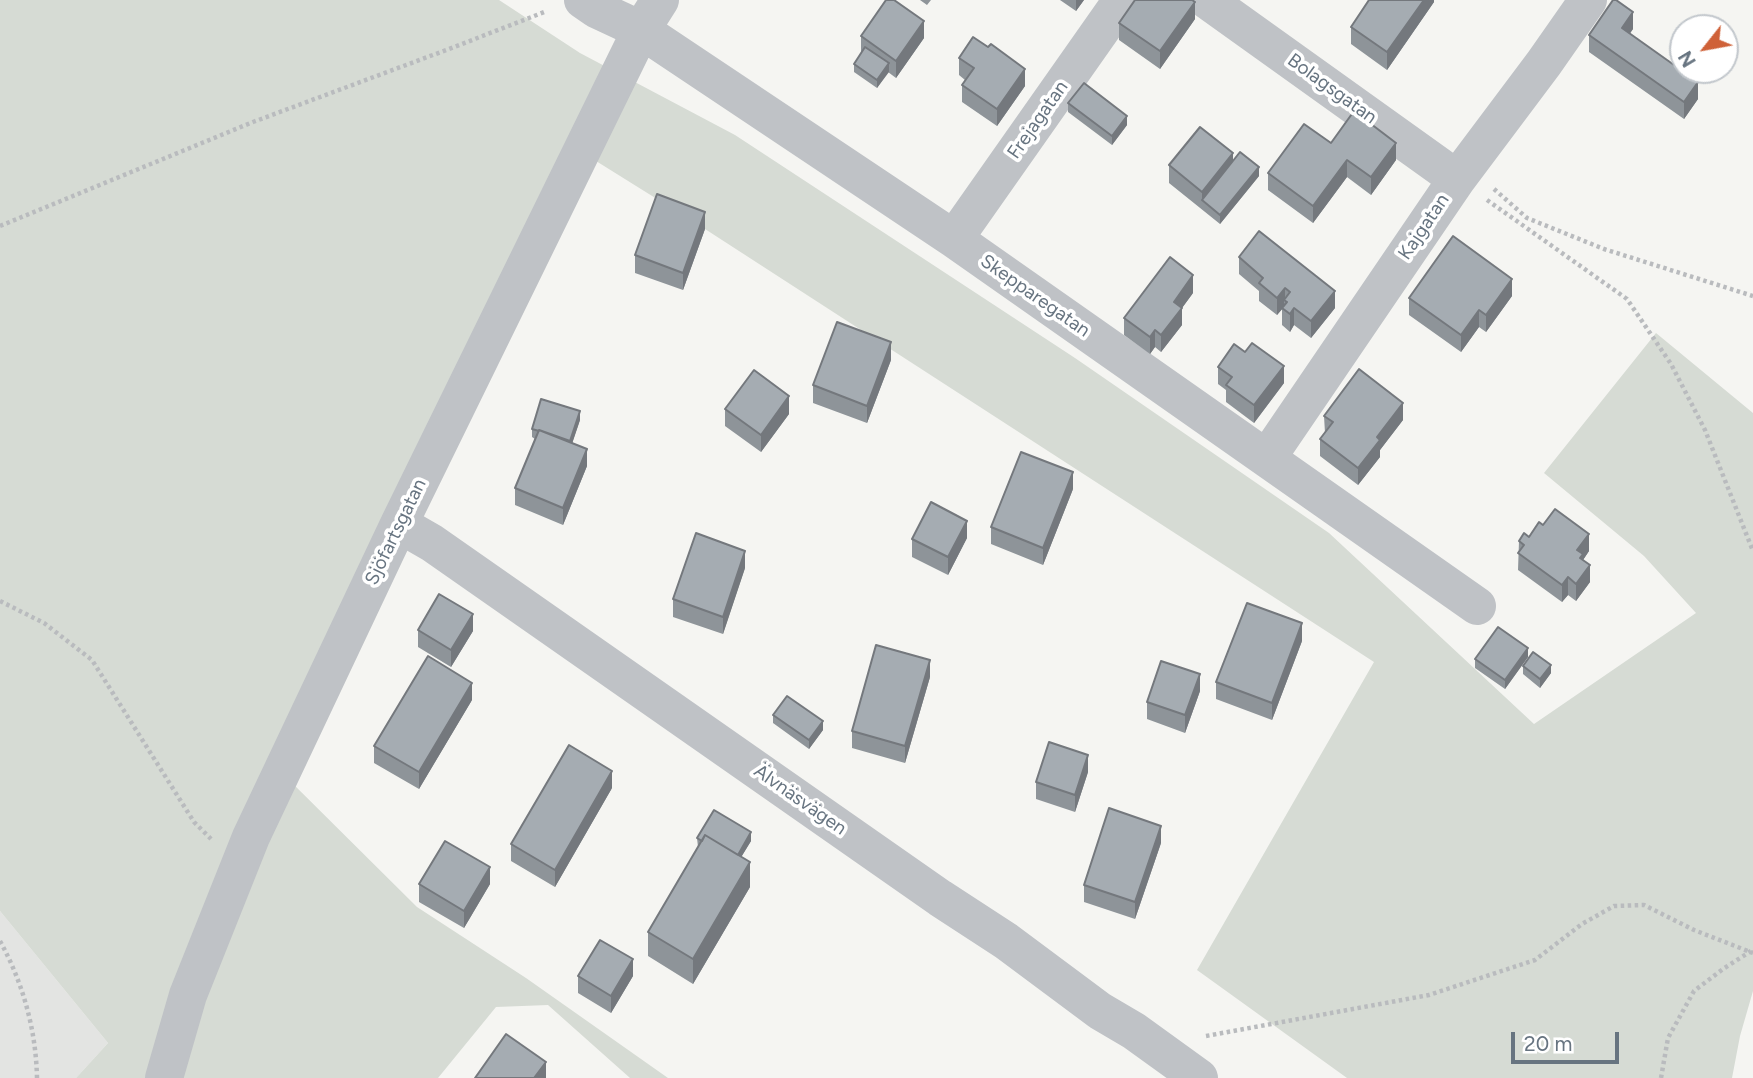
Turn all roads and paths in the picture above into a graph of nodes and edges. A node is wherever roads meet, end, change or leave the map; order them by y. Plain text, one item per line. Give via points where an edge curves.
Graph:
1 (1122, 0) edge
2 (1208, 0) edge
3 (1588, 0) edge
4 (566, 5) edge
5 (650, 15) edge
6 (1473, 181) junction
7 (0, 226) edge
8 (954, 239) junction
9 (1753, 296) edge
10 (1267, 458) junction
11 (399, 524) junction
12 (1753, 551) edge
13 (0, 601) edge
14 (1477, 606) dead end
15 (239, 866) junction
16 (0, 941) edge
17 (1752, 952) edge
18 (1154, 1045) junction
19 (37, 1078) edge
20 (164, 1078) edge
21 (1199, 1078) edge
22 (1661, 1078) edge

1 - 8 street, Frejagatan
2 - 6 street, Bolagsgatan
3 - 6 street, Kajgatan
4 - 5 street, Skepparegatan
4 - 7 path via 253,122
5 - 8 street, Skepparegatan
5 - 11 street, Sjöfartsgatan
6 - 9 path via 1527,218 1604,249
6 - 10 street, Kajgatan
6 - 12 path via 1627,299 1671,364 1705,430
8 - 10 street, Skepparegatan
10 - 14 street, Skepparegatan
11 - 15 street, Sjöfartsgatan
11 - 18 street, Älvnäsvägen
13 - 15 path via 44,623 92,660 194,822
15 - 20 street, Sjöfartsgatan via 188,996
16 - 19 path via 24,993
17 - 18 path via 1644,905 1614,906 1535,960 1429,996
17 - 22 path via 1694,991 1668,1038
18 - 21 street, Älvnäsvägen

